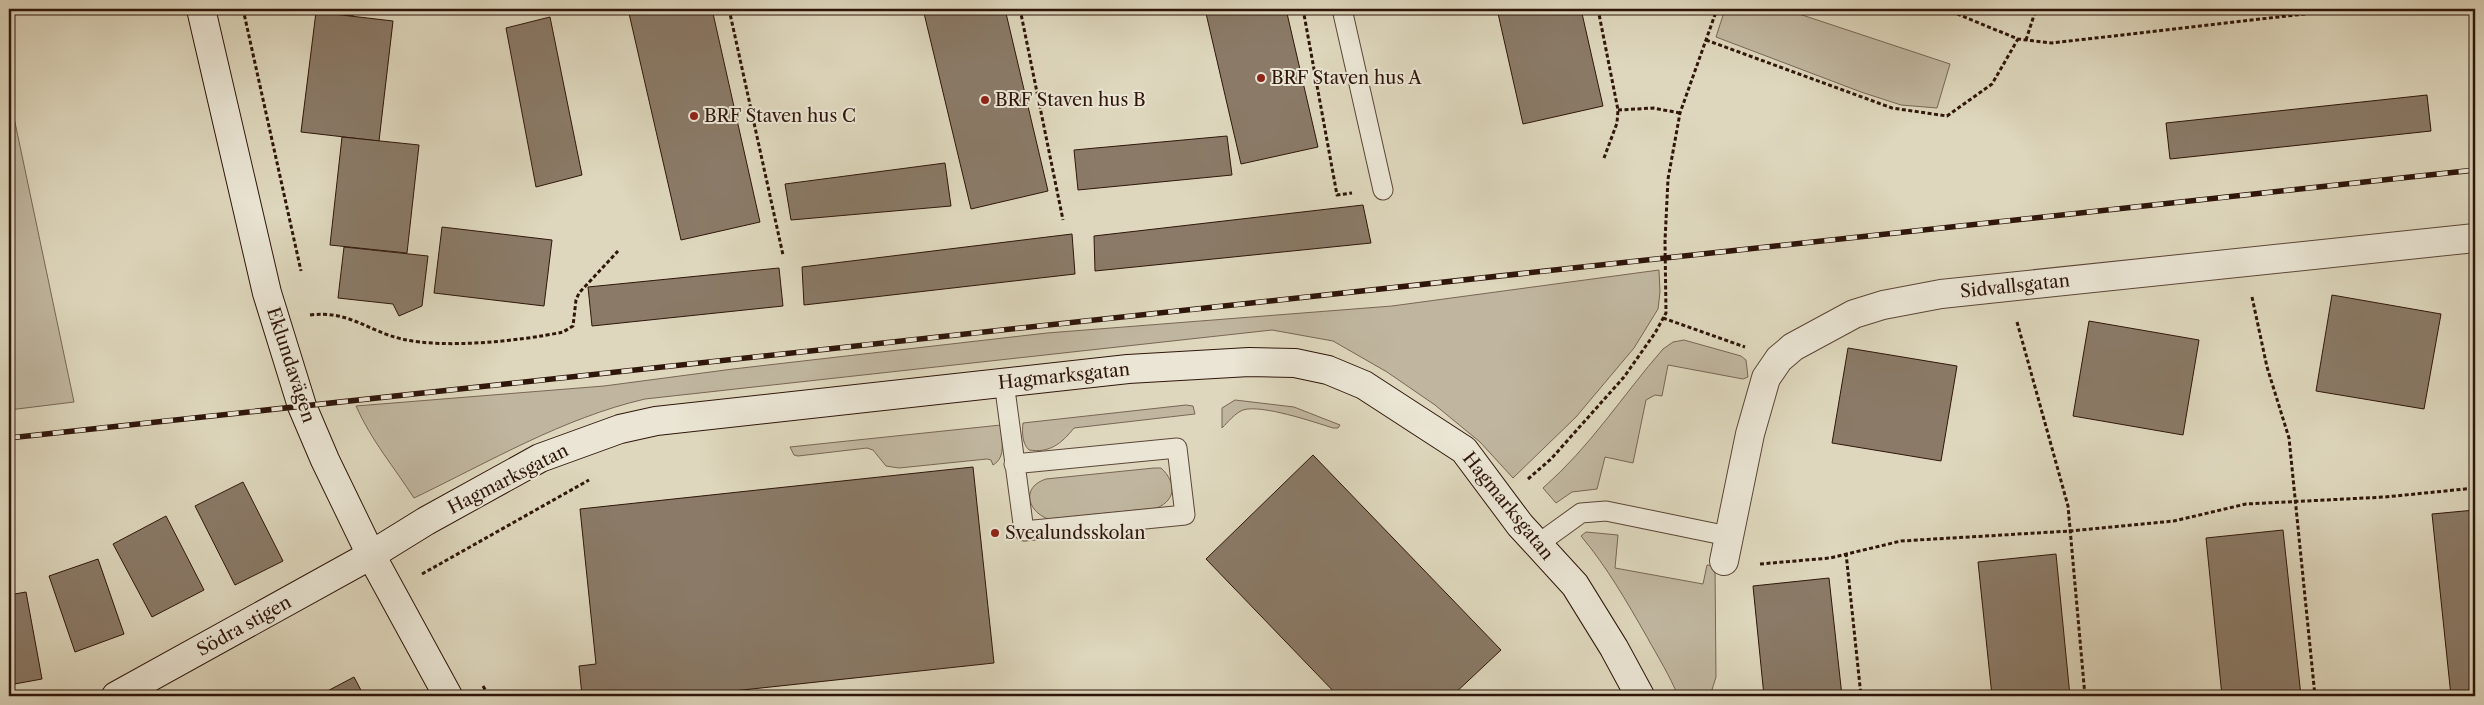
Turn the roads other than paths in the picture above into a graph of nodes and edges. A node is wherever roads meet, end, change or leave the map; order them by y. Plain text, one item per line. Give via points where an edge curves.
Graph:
1 (201, 9) edge
2 (1342, 9) edge
3 (1383, 190) dead end
4 (2475, 238) edge
5 (1004, 382) junction
6 (1014, 464) junction
7 (1538, 544) junction
8 (1726, 548) joint
9 (371, 555) junction
10 (116, 696) edge
11 (448, 696) edge
12 (1640, 696) edge

1 - 9 street, Eklundavägen via 267,293 302,406
2 - 3 lane
4 - 8 street, Sidvallsgatan via 1941,294 1883,304 1854,314 1793,347 1779,359 1766,378
5 - 6 lane
5 - 7 street, Hagmarksgatan via 1128,369 1249,362 1295,363 1328,370 1364,385 1464,450
5 - 9 street, Hagmarksgatan via 656,421 620,429 540,458
6 - 6 lane via 1024,532 1185,515 1177,448
7 - 8 lane via 1581,513 1606,511
7 - 12 street, Hagmarksgatan via 1575,585
9 - 10 street, Södra stigen
9 - 11 street, Eklundavägen

